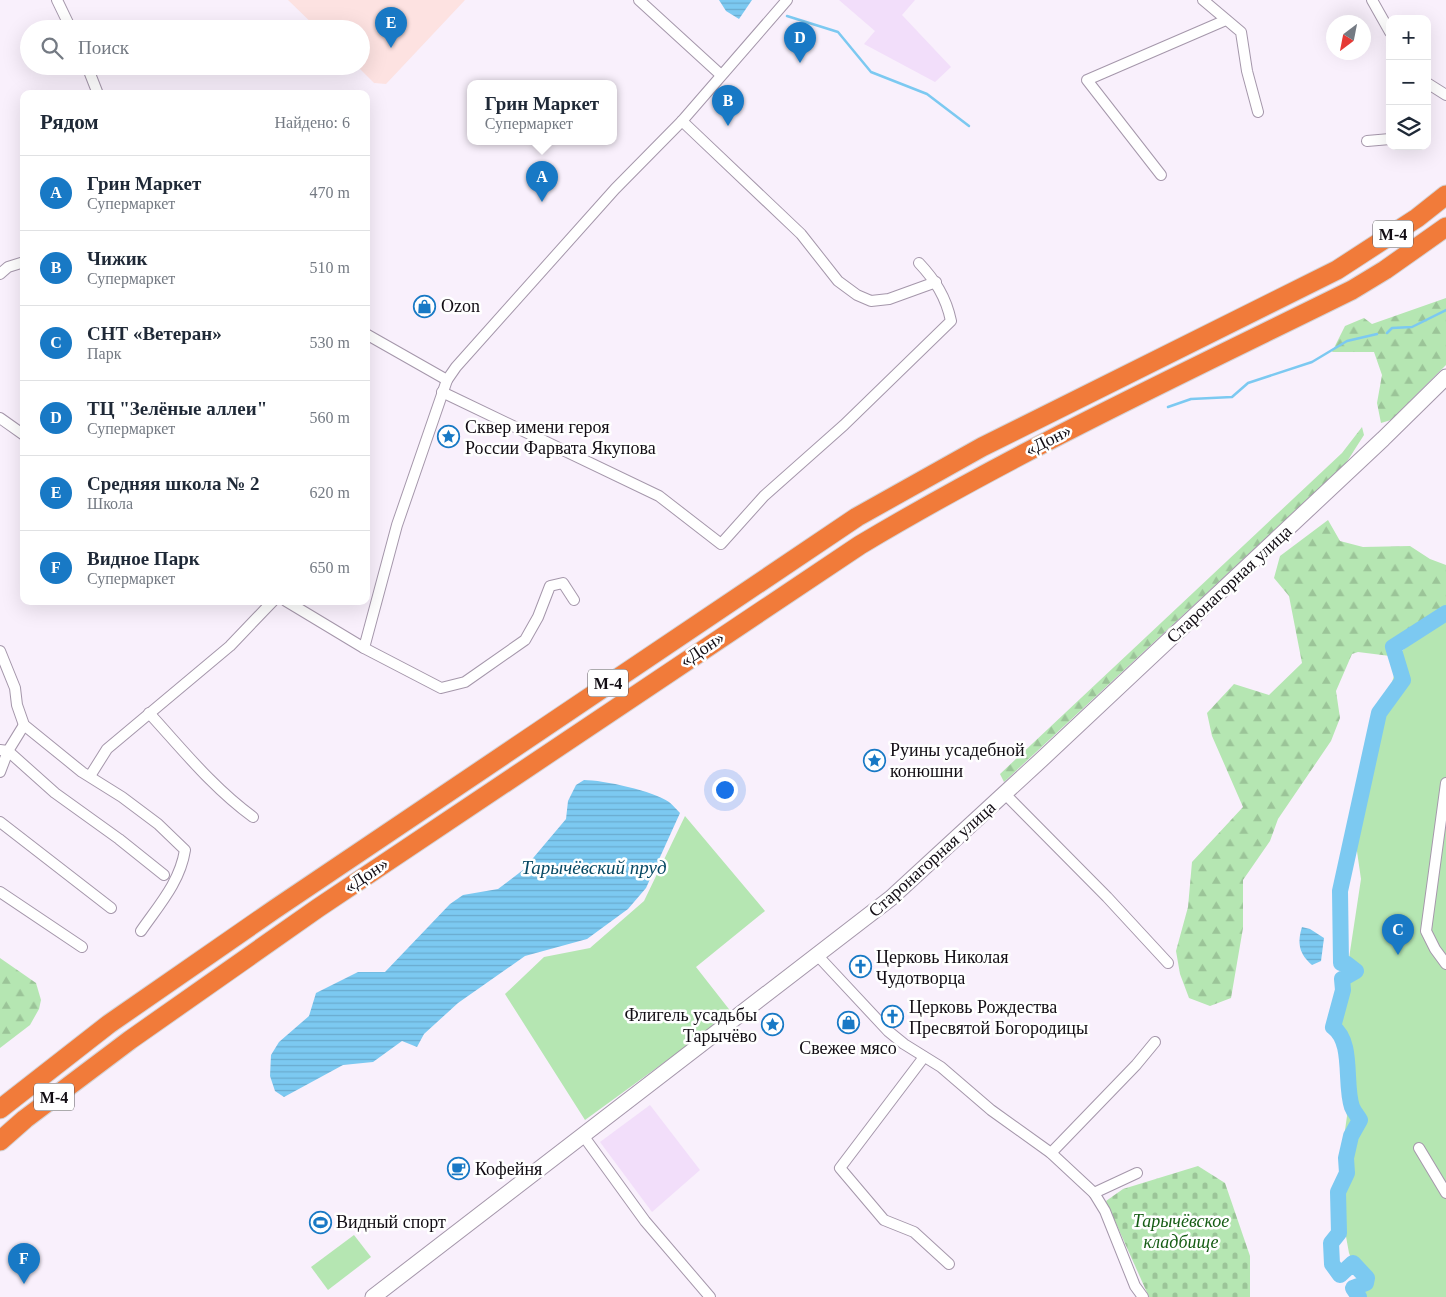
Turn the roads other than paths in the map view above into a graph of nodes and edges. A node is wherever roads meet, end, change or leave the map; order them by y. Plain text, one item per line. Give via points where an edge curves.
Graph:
1 (57, 0) edge
2 (639, 0) edge
3 (787, 0) edge
4 (1203, 0) edge
5 (1372, 0) edge
6 (67, 20) edge
7 (1226, 20) junction
8 (1386, 25) edge
9 (91, 75) edge
10 (721, 75) junction
11 (1431, 86) edge
12 (96, 90) edge
13 (1446, 95) edge
14 (1258, 112) dead end
15 (682, 121) junction
16 (1386, 139) edge
17 (1367, 141) dead end
18 (1161, 175) dead end
19 (1446, 195) edge
20 (1446, 227) edge
21 (20, 263) edge
22 (919, 263) dead end
23 (0, 274) edge
24 (936, 282) junction
25 (370, 336) edge
26 (1446, 377) edge
27 (447, 380) junction
28 (442, 392) junction
29 (0, 418) edge
30 (20, 432) edge
31 (574, 600) dead end
32 (269, 605) edge
33 (293, 605) edge
34 (364, 648) junction
35 (0, 651) edge
36 (149, 714) junction
37 (24, 725) junction
38 (4, 751) edge
39 (0, 772) edge
40 (90, 776) junction
41 (1446, 783) edge
42 (1005, 794) junction
43 (253, 817) dead end
44 (0, 822) edge
45 (164, 875) dead end
46 (0, 892) edge
47 (112, 908) dead end
48 (141, 931) dead end
49 (82, 947) dead end
50 (818, 956) junction
51 (1168, 963) dead end
52 (1446, 964) edge
53 (1155, 1042) dead end
54 (924, 1057) junction
55 (0, 1109) edge
56 (582, 1134) junction
57 (0, 1141) edge
58 (1419, 1148) dead end
59 (1051, 1153) junction
60 (1137, 1173) dead end
61 (1094, 1193) junction
62 (1446, 1193) edge
63 (949, 1264) dead end
64 (372, 1297) edge
65 (710, 1297) edge
66 (1143, 1297) edge

1 - 6 street
2 - 10 street
3 - 10 street
4 - 7 street
5 - 8 street
7 - 14 street via 1242,32 1247,71
7 - 18 street via 1086,80
9 - 12 street
10 - 15 street
11 - 13 street
15 - 24 street via 801,234 838,281 857,295 871,301 889,299
15 - 27 street via 609,196
16 - 17 street
19 - 55 highway, «Дон» / М-4 via 1417,218 1337,270 982,447 857,517 267,914 109,1024
20 - 57 highway, «Дон» / М-4 via 1352,290 1092,418 941,497 860,544 310,914 130,1040
21 - 23 street
22 - 24 street
24 - 28 street via 951,321 844,425 764,496 721,544 659,496
25 - 27 street
26 - 42 main road, Старонагорная улица
27 - 28 street
28 - 34 street via 397,525
29 - 30 street
31 - 34 street via 563,583 550,586 525,640 465,682 441,688
32 - 36 street via 230,646
33 - 34 street
35 - 37 street via 15,688
36 - 40 street via 107,749
36 - 43 street via 189,758
37 - 38 street
37 - 40 street
38 - 39 street
38 - 45 street
40 - 48 street via 158,824 185,850 182,868 172,888
41 - 52 street via 1426,932
42 - 50 main road, Старонагорная улица via 920,873
42 - 51 street
44 - 47 street
46 - 49 street
50 - 54 street via 888,1031
50 - 56 main road, Старонагорная улица
53 - 59 street
54 - 59 street via 942,1067 991,1110
54 - 63 street via 840,1168 884,1220 914,1232
56 - 64 main road, Старонагорная улица
56 - 65 street via 645,1221
58 - 62 street
59 - 61 street
60 - 61 street
61 - 66 street via 1135,1286

